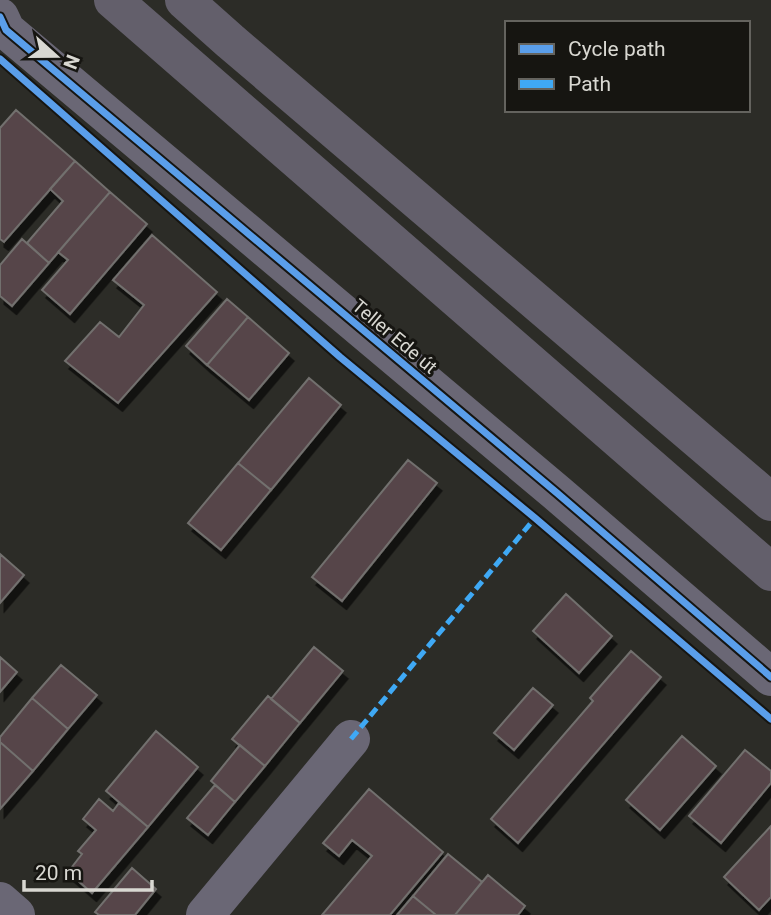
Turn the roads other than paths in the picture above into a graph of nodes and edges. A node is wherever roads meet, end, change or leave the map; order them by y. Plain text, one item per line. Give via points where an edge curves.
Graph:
1 (113, 0) edge
2 (184, 0) edge
3 (0, 17) edge
4 (771, 502) edge
5 (771, 572) edge
6 (771, 677) edge
7 (352, 738) dead end
8 (0, 901) edge
9 (16, 915) edge
10 (205, 915) edge

1 - 5 main road
2 - 4 main road
3 - 6 street, Teller Ede út via 6,30
7 - 10 street
8 - 9 street

